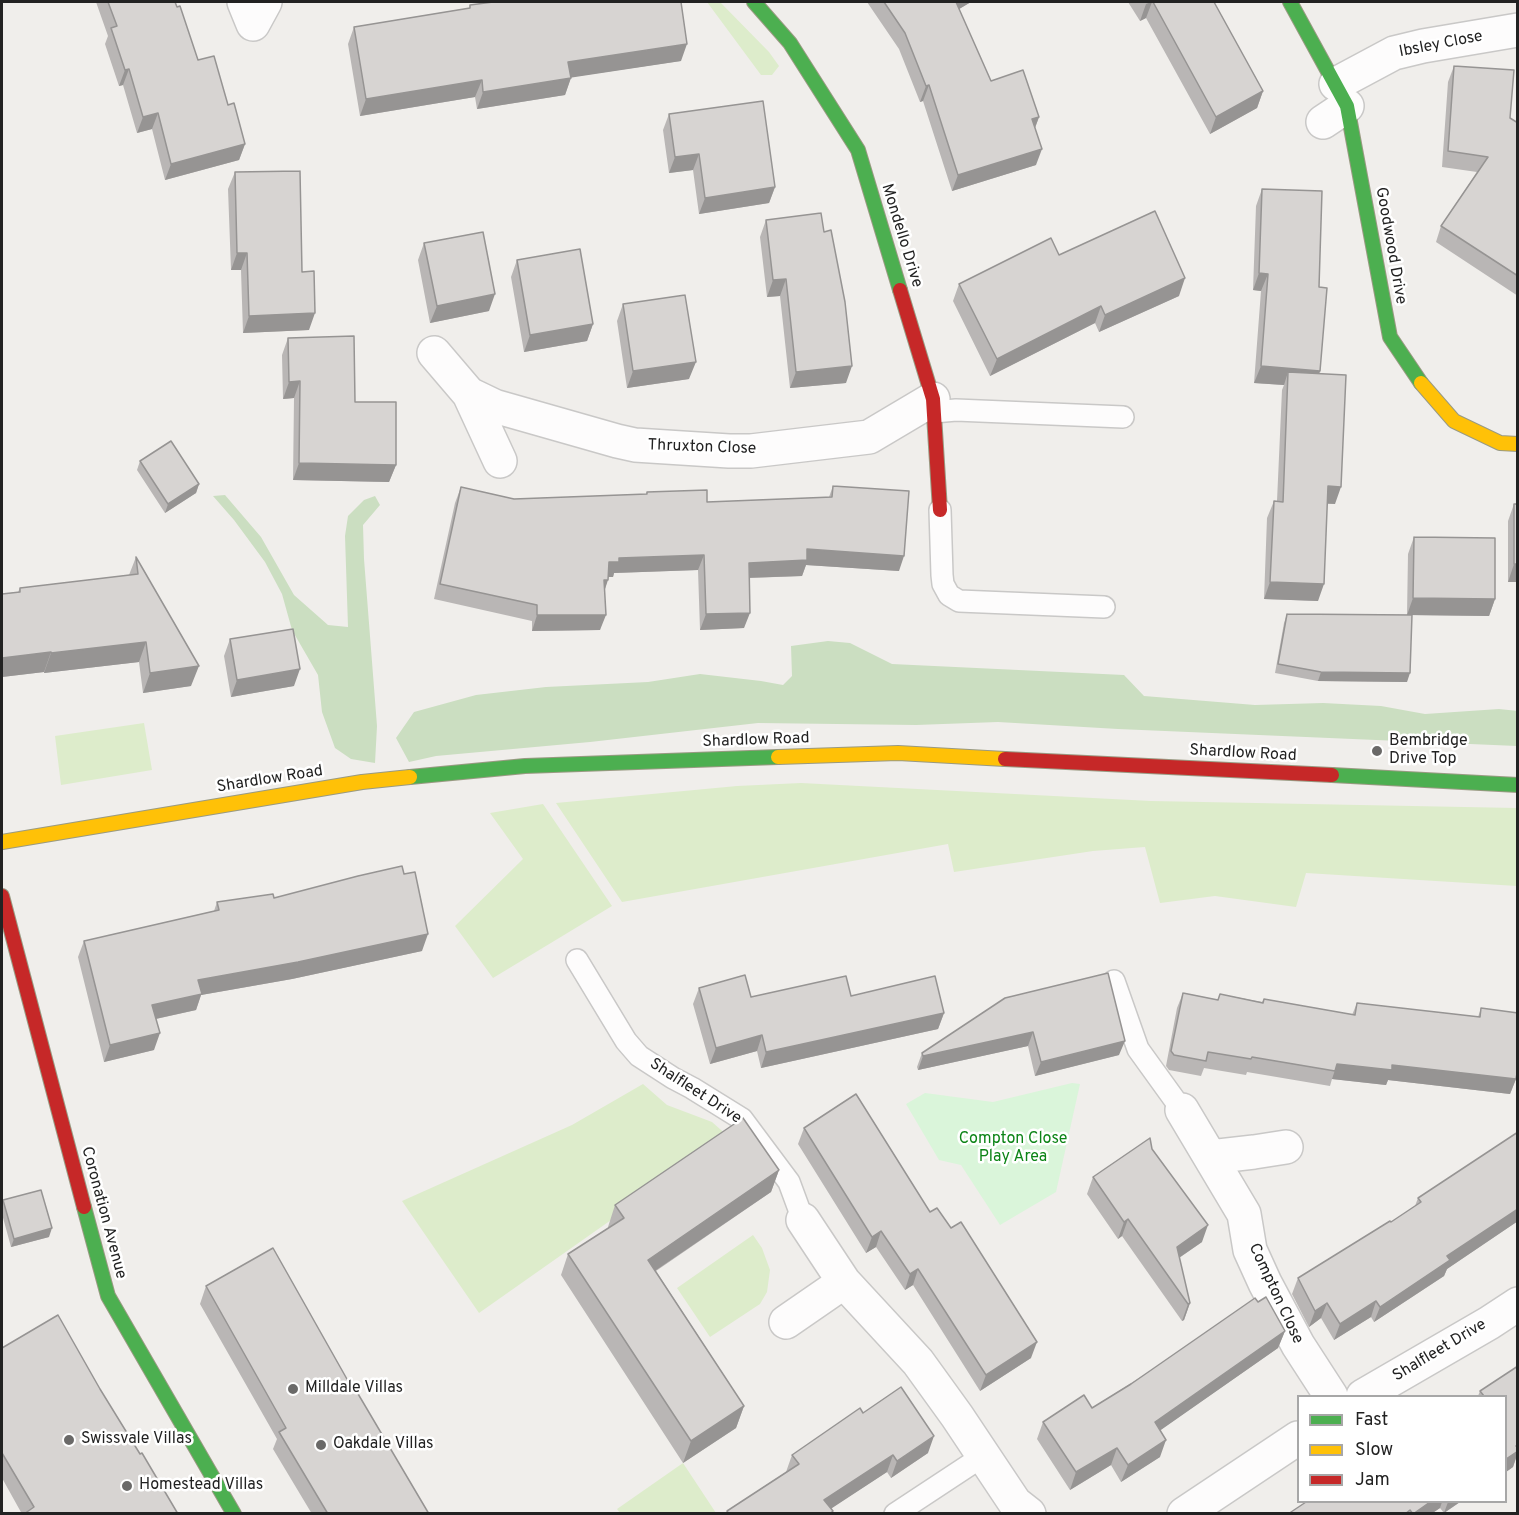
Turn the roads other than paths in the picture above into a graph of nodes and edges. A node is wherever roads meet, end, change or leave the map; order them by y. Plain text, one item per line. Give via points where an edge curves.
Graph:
1 (244, 2) edge
2 (265, 2) edge
3 (754, 2) edge
4 (1290, 2) edge
5 (1518, 30) edge
6 (1335, 104) junction
7 (434, 353) dead end
8 (469, 394) junction
9 (934, 406) junction
10 (1123, 417) dead end
11 (1518, 444) edge
12 (500, 461) dead end
13 (940, 510) joint
14 (1104, 607) dead end
15 (1518, 785) edge
16 (2, 842) edge
17 (2, 896) edge
18 (577, 960) dead end
19 (1114, 981) dead end
20 (1182, 1110) joint
21 (1286, 1147) dead end
22 (1210, 1156) junction
23 (802, 1220) joint
24 (844, 1282) junction
25 (1518, 1304) edge
26 (786, 1322) dead end
27 (1330, 1395) edge
28 (1365, 1395) edge
29 (1297, 1439) edge
30 (983, 1456) junction
31 (1017, 1510) edge
32 (234, 1514) edge
33 (895, 1514) edge
34 (1184, 1514) edge

1 - 2 street via 253,24
3 - 9 street, Mondello Drive via 790,43 858,150
4 - 6 street, Goodwood Drive
5 - 6 street, Ibsley Close via 1394,53
6 - 11 street, Goodwood Drive via 1390,337 1418,379 1454,421 1500,443
7 - 8 street, Thruxton Close
8 - 9 street, Thruxton Close via 494,406 635,446 751,452 869,437
8 - 12 street, Thruxton Close
9 - 10 lane
9 - 13 street, Mondello Drive
13 - 14 lane via 943,584 949,595 959,601
15 - 16 street, Shardlow Road via 898,753 525,766 362,782
17 - 32 street, Coronation Avenue via 108,1296
18 - 23 lane, Shalfleet Drive via 639,1056 742,1119 789,1182
19 - 20 lane via 1138,1049
20 - 22 street, Compton Close
21 - 22 street
22 - 27 street, Compton Close via 1244,1214 1250,1250 1266,1283 1298,1345
23 - 24 street, Shalfleet Drive
24 - 26 street
24 - 30 street, Shalfleet Drive via 918,1362
25 - 28 street, Shalfleet Drive
29 - 34 street
30 - 31 street, Shalfleet Drive
30 - 33 lane

